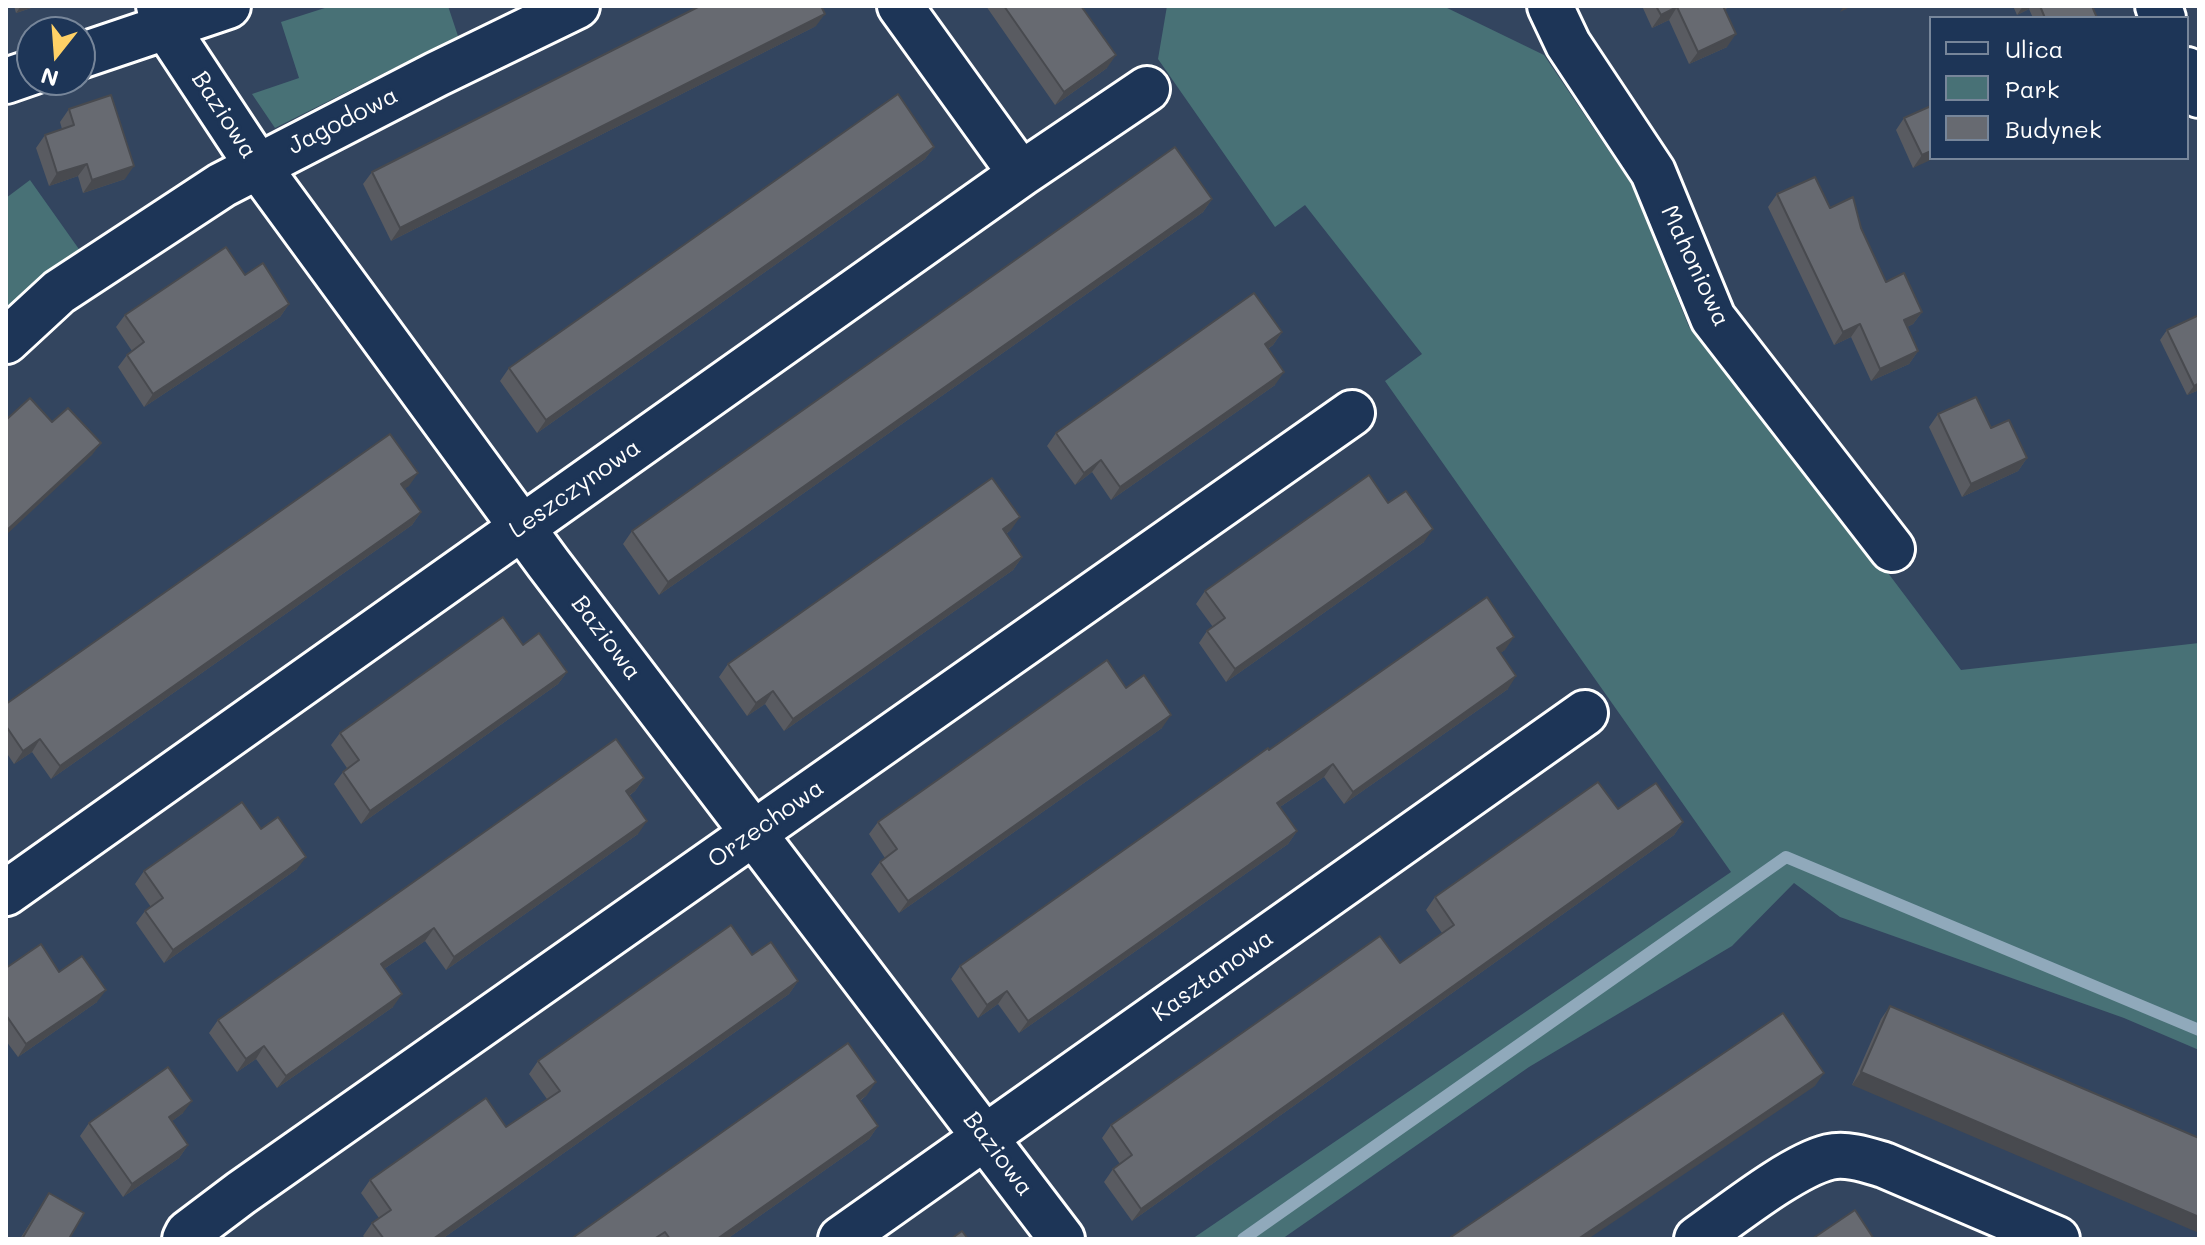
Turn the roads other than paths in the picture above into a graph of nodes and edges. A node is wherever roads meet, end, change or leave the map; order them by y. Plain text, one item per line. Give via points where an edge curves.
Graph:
1 (228, 6) edge
2 (577, 6) edge
3 (900, 6) edge
4 (1550, 6) edge
5 (162, 16) edge
6 (96, 48) edge
7 (2189, 74) edge
8 (1147, 89) dead end
9 (2199, 95) edge
10 (257, 165) junction
11 (1021, 174) junction
12 (6, 341) edge
13 (1352, 413) dead end
14 (522, 527) junction
15 (1892, 549) dead end
16 (1585, 713) dead end
17 (754, 833) junction
18 (6, 893) edge
19 (985, 1137) junction
20 (185, 1239) edge
21 (841, 1239) edge
22 (1062, 1239) edge
23 (1697, 1239) edge
24 (2057, 1239) edge

1 - 5 street
2 - 10 street, Jagodowa
3 - 11 street
4 - 15 street, Mahoniowa via 1568,44 1653,172 1713,318
5 - 6 street
5 - 10 street, Baziowa
7 - 9 street
8 - 11 street, Leszczynowa
10 - 12 street, Jagodowa via 59,292
10 - 14 street, Baziowa
11 - 14 street, Leszczynowa
13 - 17 street, Orzechowa
14 - 17 street, Baziowa
14 - 18 street, Leszczynowa
16 - 19 street, Kasztanowa
17 - 19 street, Baziowa
17 - 20 street, Orzechowa via 241,1193
19 - 21 street, Kasztanowa
19 - 22 street, Baziowa
23 - 24 street via 1796,1172 1830,1157 1884,1165

